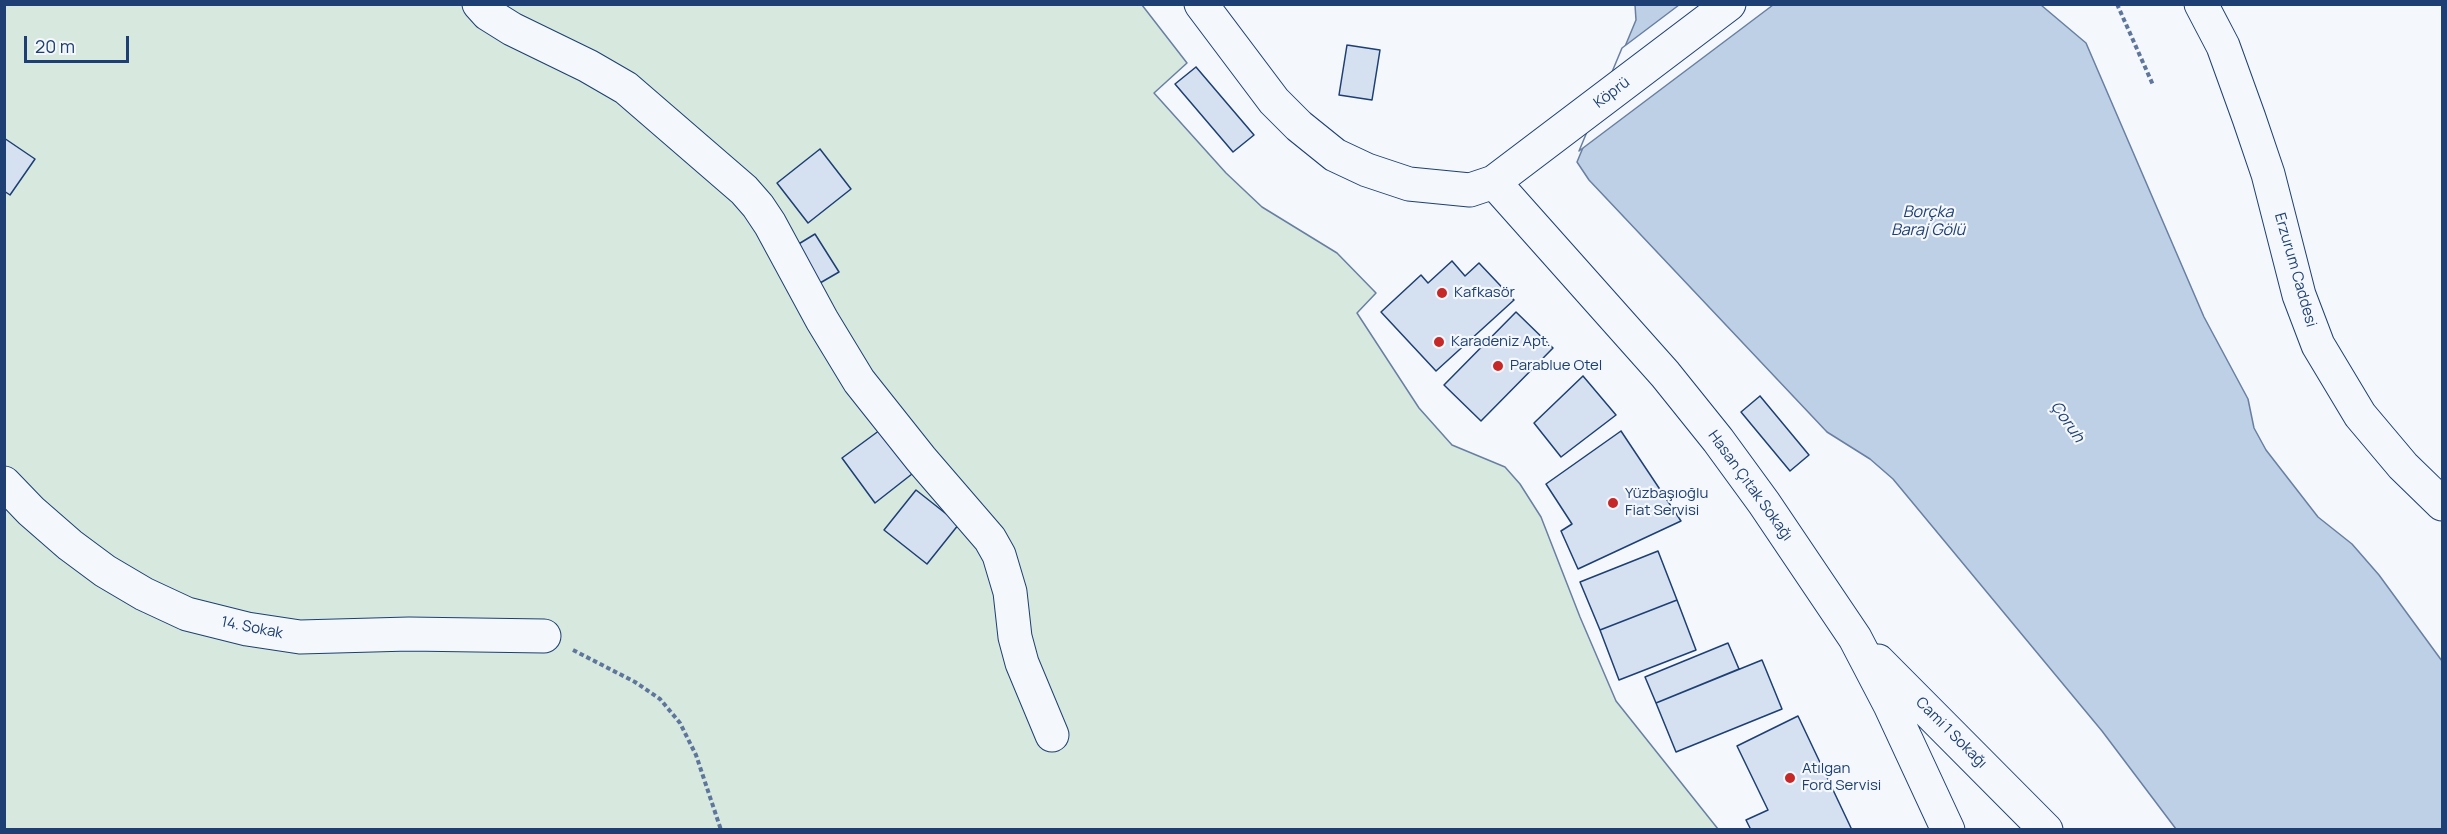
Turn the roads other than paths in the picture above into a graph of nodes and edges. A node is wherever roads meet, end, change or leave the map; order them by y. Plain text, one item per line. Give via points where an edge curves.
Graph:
1 (479, 4) edge
2 (1201, 4) edge
3 (1729, 4) edge
4 (2201, 4) edge
5 (1494, 182) junction
6 (4, 483) edge
7 (2442, 504) edge
8 (544, 636) road end
9 (1855, 638) junction
10 (1052, 735) dead end
11 (1948, 830) edge
12 (2046, 830) edge

1 - 10 street via 512,29 626,88 758,206 859,381 990,539 999,555 1010,592 1022,663
2 - 5 street via 1274,101 1335,155 1409,184 1470,190
3 - 5 street, Köprü
4 - 7 street, Erzurum Caddesi via 2223,46 2249,118 2268,174 2299,295 2318,345 2360,415
5 - 9 street, Hasan Çıtak Sokağı via 1665,374 1718,440
6 - 8 street, 14. Sokak via 31,511 97,565 187,615 300,637
9 - 11 street, Hasan Çıtak Sokağı
9 - 12 street, Cami 1 Sokağı

